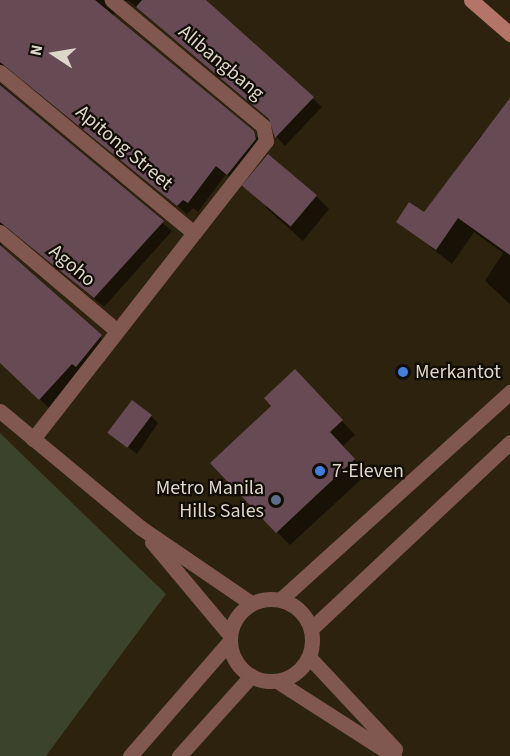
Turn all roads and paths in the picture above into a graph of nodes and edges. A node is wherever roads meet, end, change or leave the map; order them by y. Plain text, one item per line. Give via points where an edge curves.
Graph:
1 (112, 0) edge
2 (471, 0) edge
3 (510, 34) edge
4 (0, 72) edge
5 (0, 232) edge
6 (194, 233) junction
7 (117, 331) junction
8 (510, 392) edge
9 (0, 411) edge
10 (33, 439) junction
11 (510, 442) edge
12 (141, 528) junction
13 (281, 599) junction
14 (251, 603) junction
15 (311, 629) junction
16 (229, 637) junction
17 (309, 657) junction
18 (250, 676) junction
19 (278, 681) junction
20 (130, 756) edge
21 (179, 756) edge
22 (394, 756) edge
23 (401, 756) edge

1 - 6 street, Alibangbang via 263,126 266,141
2 - 3 main road
4 - 6 street, Apitong Street
5 - 7 street, Agoho
6 - 7 street
7 - 10 street
8 - 13 street
9 - 10 street
10 - 12 street
11 - 15 street
12 - 14 street
12 - 16 street
13 - 14 street
13 - 15 street via 295,605
14 - 16 street via 239,614
15 - 17 street
16 - 18 street via 236,661
16 - 20 street
17 - 19 street via 291,676
17 - 23 street
18 - 19 street
18 - 21 street
19 - 22 street

